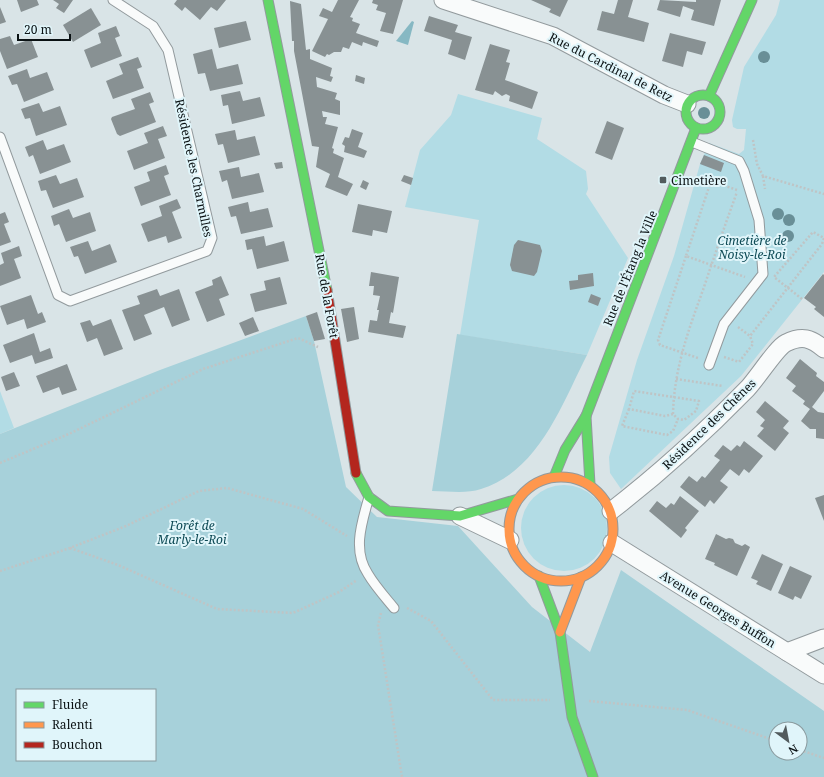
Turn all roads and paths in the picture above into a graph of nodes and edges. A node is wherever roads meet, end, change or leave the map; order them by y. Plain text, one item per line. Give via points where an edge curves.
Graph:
1 (113, 0) edge
2 (268, 0) edge
3 (443, 0) edge
4 (752, 0) edge
5 (709, 96) junction
6 (687, 104) junction
7 (696, 128) junction
8 (0, 136) edge
9 (753, 140) dead end
10 (692, 142) junction
11 (744, 171) junction
12 (737, 191) junction
13 (824, 194) edge
14 (824, 238) edge
15 (686, 256) junction
16 (711, 265) junction
17 (757, 282) junction
18 (802, 299) dead end
19 (750, 336) dead end
20 (824, 349) edge
21 (681, 352) junction
22 (710, 360) junction
23 (339, 366) junction
24 (676, 379) junction
25 (723, 386) dead end
26 (674, 398) junction
27 (629, 409) junction
28 (673, 414) junction
29 (586, 416) junction
30 (678, 419) junction
31 (0, 463) edge
32 (554, 477) junction
33 (590, 484) junction
34 (369, 497) junction
35 (518, 499) junction
36 (611, 511) junction
37 (460, 516) junction
38 (510, 540) junction
39 (358, 543) junction
40 (612, 543) junction
41 (70, 548) junction
42 (0, 571) edge
43 (367, 574) junction
44 (539, 576) junction
45 (581, 577) junction
46 (384, 595) junction
47 (394, 608) joint
48 (560, 632) junction
49 (824, 638) edge
50 (787, 652) junction
51 (824, 675) edge
52 (568, 699) junction
53 (768, 738) edge
54 (808, 753) edge
55 (824, 758) edge
56 (402, 777) edge
57 (592, 777) edge

1 - 8 lane, Résidence les Charmilles via 153,26 168,50 212,238 208,251 70,301 58,295
2 - 23 street, Rue de la Forêt via 332,314
3 - 6 street, Rue du Cardinal de Retz via 553,36 664,95
4 - 5 street
5 - 6 street via 699,95
5 - 7 street via 718,103 718,121 705,129
6 - 7 street via 687,120
7 - 10 street, Rue de l'Étang la Ville
9 - 13 path via 757,164 763,176
10 - 11 lane via 739,161
10 - 29 street, Rue de l'Étang la Ville
11 - 12 path
11 - 17 lane via 759,220 763,274
12 - 15 path via 711,181
12 - 16 path
14 - 18 path via 813,232 774,277
15 - 16 path
15 - 21 path via 658,340 660,345
16 - 17 path
16 - 21 path
17 - 22 lane via 724,324
19 - 22 path via 753,344 739,362
20 - 36 street, Résidence des Chênes via 805,338 784,343 748,388 665,467
21 - 22 path
21 - 24 path
23 - 31 path via 330,362 320,347 298,338 203,369
23 - 34 street, Rue de la Forêt via 355,472
24 - 25 path
24 - 26 path
26 - 27 path via 634,391
26 - 28 path
26 - 30 path via 699,401 696,411 684,420
27 - 28 path via 665,416
27 - 30 path via 622,426 667,435 673,431
28 - 30 path
29 - 32 street, Rue de l'Étang la Ville via 565,450
29 - 33 street, Rue de l'Étang la Ville
32 - 33 street via 573,478
32 - 35 street via 528,488
33 - 36 street via 603,496
34 - 37 street, Rue de la Forêt via 388,511
34 - 39 lane
35 - 37 street, Rue de la Forêt
35 - 38 street via 509,526
36 - 40 street via 614,527
37 - 38 street, Rue de la Forêt
38 - 44 street via 514,552 521,561
39 - 41 path via 303,509 227,488 199,491 126,526
39 - 43 lane via 360,559
40 - 45 street via 605,557 594,569
40 - 50 street, Avenue Georges Buffon
41 - 42 path
41 - 43 path via 118,565 217,609 293,613 338,592
43 - 46 lane
44 - 45 street via 567,581
44 - 48 street
45 - 48 street
46 - 47 lane
46 - 56 path via 378,625
47 - 52 path via 401,605 432,621 493,700
48 - 52 street
49 - 50 street
50 - 51 street, Avenue Georges Buffon
52 - 53 path via 687,710
52 - 57 street
54 - 55 path

